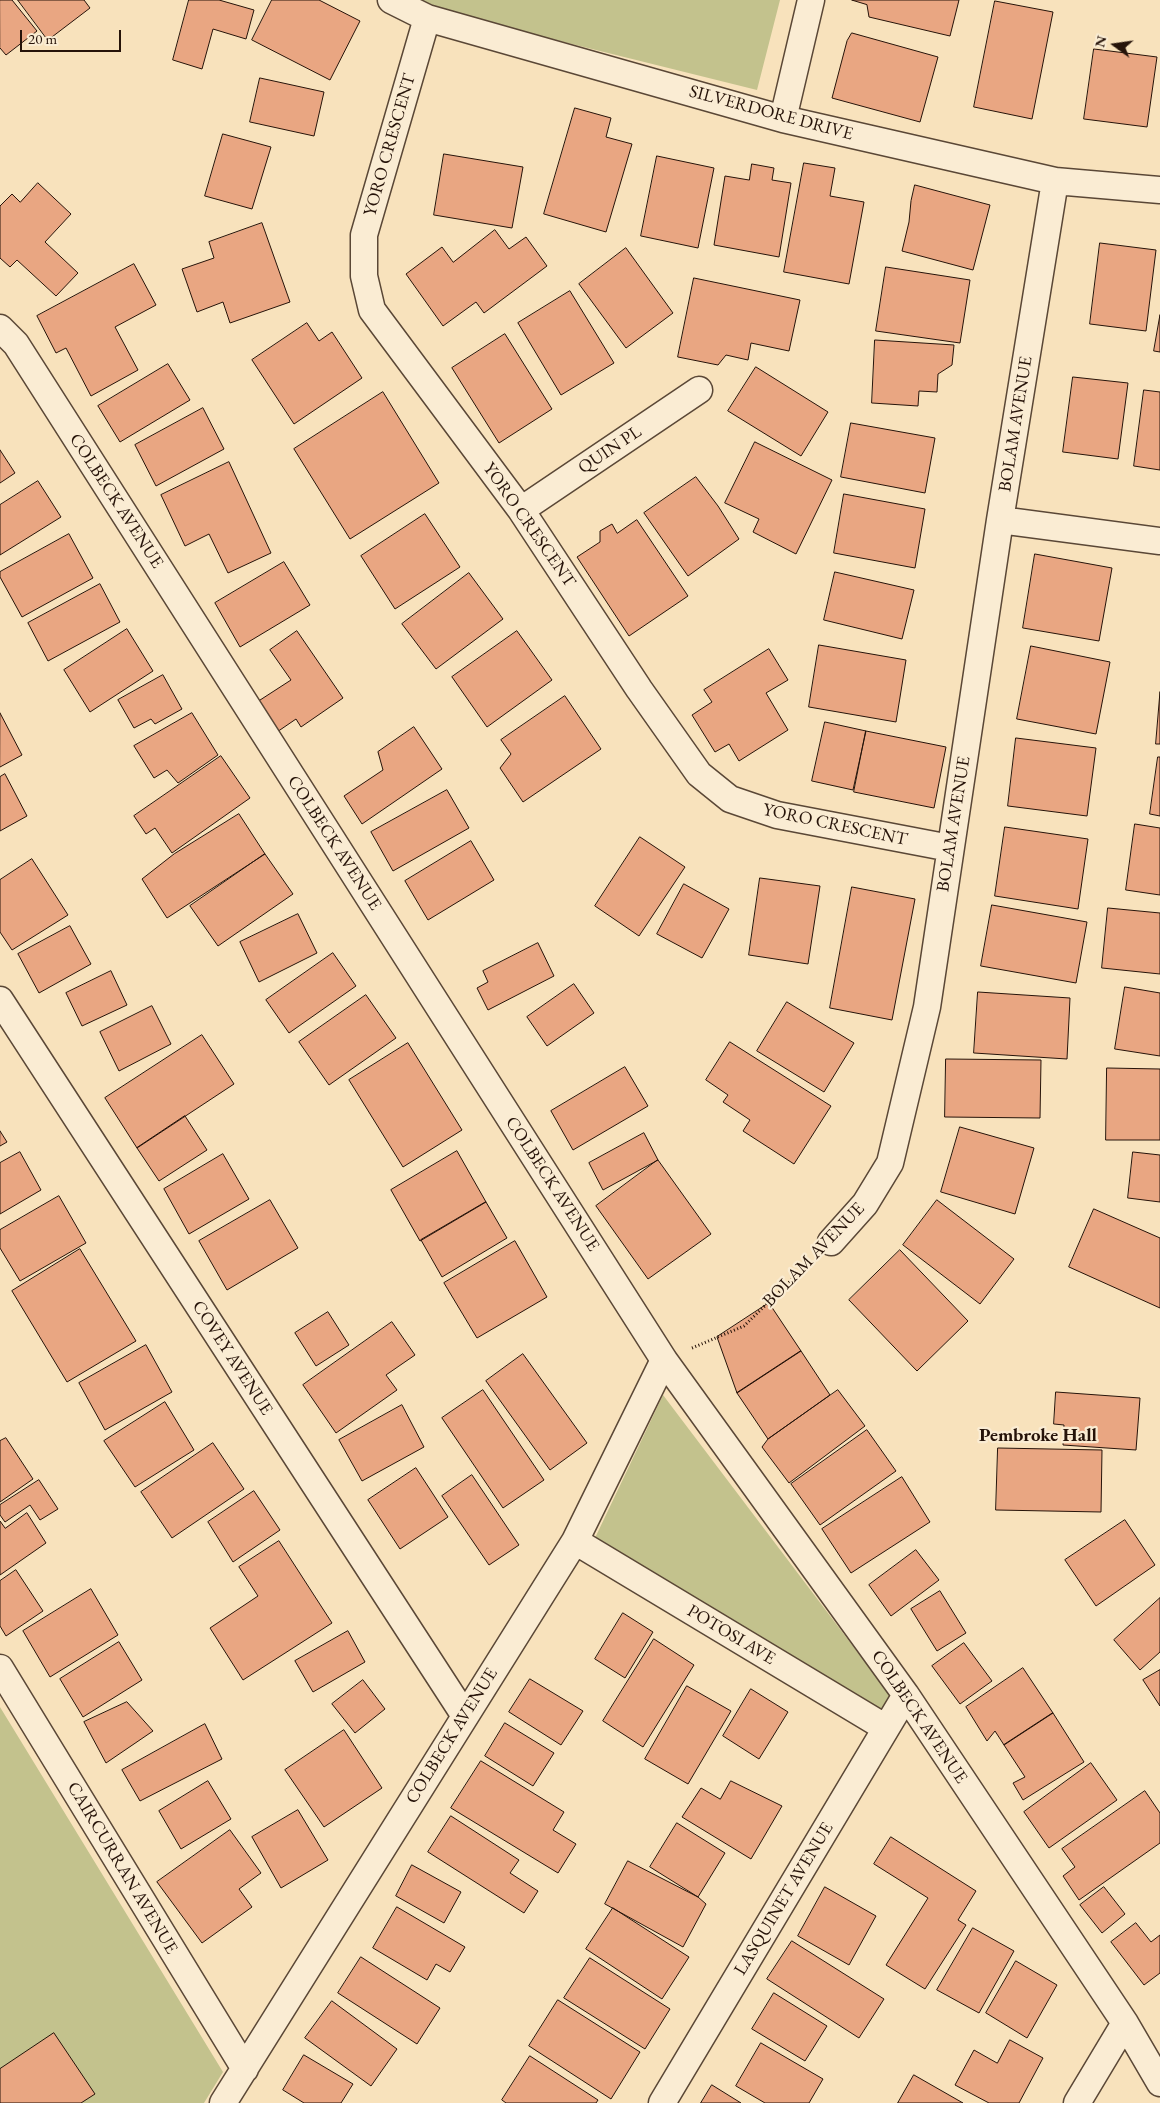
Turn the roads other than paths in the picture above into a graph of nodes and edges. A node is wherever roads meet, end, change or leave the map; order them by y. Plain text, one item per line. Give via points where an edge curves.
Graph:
1 (391, 0) edge
2 (811, 0) edge
3 (427, 18) junction
4 (783, 119) junction
5 (1055, 181) junction
6 (1160, 190) edge
7 (0, 328) edge
8 (699, 390) dead end
9 (521, 510) junction
10 (1000, 520) junction
11 (1160, 542) edge
12 (950, 848) junction
13 (0, 1000) edge
14 (831, 1242) road end
15 (664, 1360) junction
16 (575, 1541) junction
17 (0, 1668) edge
18 (906, 1695) junction
19 (465, 1716) junction
20 (886, 1728) junction
21 (1124, 2023) junction
22 (245, 2069) junction
23 (1160, 2082) edge
24 (224, 2103) edge
25 (662, 2103) edge
26 (1077, 2103) edge

1 - 3 street, SILVERDORE DRIVE
2 - 4 street
3 - 4 street, SILVERDORE DRIVE
3 - 9 street, YORO CRESCENT via 364,235 364,276 372,310
4 - 5 street, SILVERDORE DRIVE
5 - 6 street, SILVERDORE DRIVE
5 - 10 street, BOLAM AVENUE
7 - 15 street, COLBECK AVENUE via 16,344
8 - 9 street, QUIN PL
9 - 12 street, YORO CRESCENT via 699,774 730,799 777,815
10 - 11 street
10 - 12 street, BOLAM AVENUE
12 - 14 street, BOLAM AVENUE via 927,1007 890,1163 865,1204
13 - 19 street, COVEY AVENUE
15 - 16 street, COLBECK AVENUE
15 - 18 street, COLBECK AVENUE
16 - 19 street, COLBECK AVENUE
16 - 20 street, POTOSI AVE
17 - 22 street, CAIRCURRAN AVENUE
18 - 20 street, LASQUINET AVENUE
18 - 21 street, COLBECK AVENUE
19 - 22 street, COLBECK AVENUE
20 - 25 street, LASQUINET AVENUE
21 - 23 street, COLBECK AVENUE
21 - 26 street
22 - 24 street, COLBECK AVENUE

